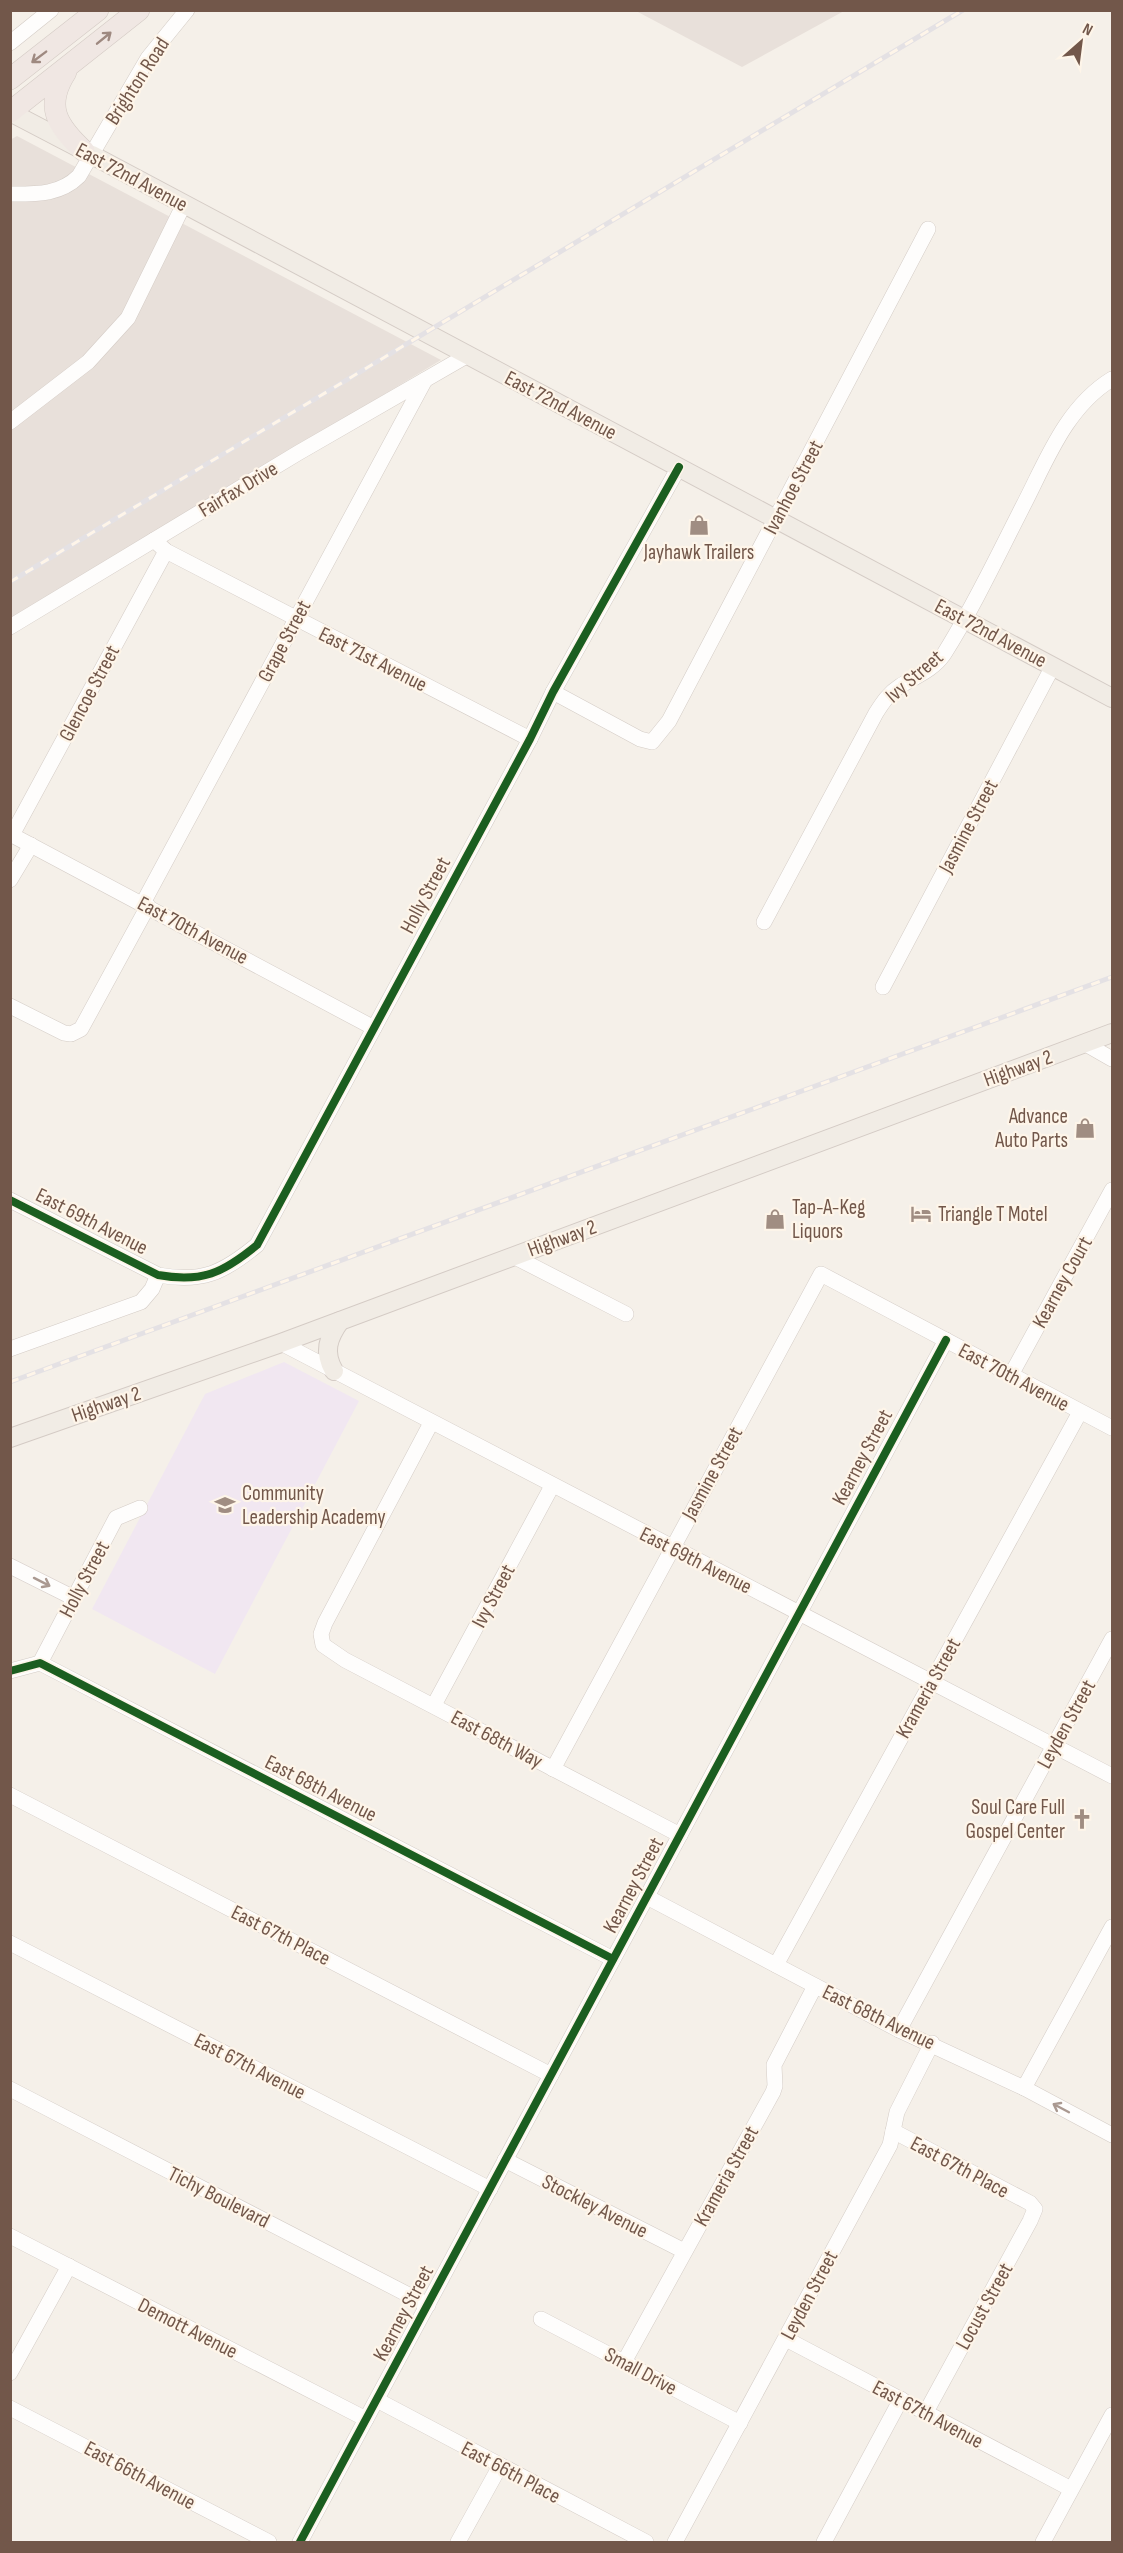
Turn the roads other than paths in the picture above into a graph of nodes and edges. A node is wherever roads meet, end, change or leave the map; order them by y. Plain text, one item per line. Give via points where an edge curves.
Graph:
1 (51, 10) edge
2 (98, 10) edge
3 (139, 10) edge
4 (187, 10) edge
5 (10, 43) edge
6 (70, 66) junction
7 (10, 79) edge
8 (11, 112) edge
9 (88, 153) junction
10 (10, 194) edge
11 (184, 204) junction
12 (928, 229) dead end
13 (468, 355) junction
14 (425, 380) junction
15 (1113, 380) edge
16 (10, 422) edge
17 (679, 467) junction
18 (776, 519) junction
19 (160, 546) junction
20 (296, 619) junction
21 (964, 619) junction
22 (10, 627) edge
23 (1053, 666) junction
24 (553, 692) junction
25 (1113, 698) edge
26 (530, 739) junction
27 (11, 835) edge
28 (31, 845) junction
29 (10, 880) edge
30 (146, 904) junction
31 (764, 922) dead end
32 (883, 987) dead end
33 (10, 1006) edge
34 (374, 1028) junction
35 (1113, 1033) edge
36 (1084, 1043) junction
37 (1113, 1059) edge
38 (1113, 1190) edge
39 (10, 1200) edge
40 (513, 1256) junction
41 (821, 1274) joint
42 (158, 1275) junction
43 (626, 1314) dead end
44 (339, 1321) junction
45 (946, 1340) junction
46 (281, 1343) junction
47 (10, 1349) edge
48 (334, 1371) junction
49 (1011, 1375) junction
50 (1080, 1412) junction
51 (431, 1423) junction
52 (1113, 1428) edge
53 (10, 1438) edge
54 (552, 1486) junction
55 (140, 1508) dead end
56 (671, 1547) junction
57 (10, 1566) edge
58 (74, 1598) junction
59 (799, 1613) junction
60 (1113, 1639) edge
61 (40, 1663) junction
62 (10, 1671) edge
63 (931, 1681) junction
64 (434, 1705) junction
65 (1054, 1746) junction
66 (553, 1769) junction
67 (1113, 1776) edge
68 (10, 1795) edge
69 (680, 1835) junction
70 (647, 1897) junction
71 (1113, 1927) edge
72 (10, 1943) edge
73 (613, 1959) junction
74 (776, 1965) junction
75 (815, 1986) junction
76 (899, 2030) junction
77 (932, 2043) junction
78 (551, 2075) junction
79 (1024, 2088) junction
80 (10, 2089) edge
81 (893, 2131) junction
82 (1113, 2135) edge
83 (505, 2160) junction
84 (490, 2190) junction
85 (1027, 2202) joint
86 (10, 2236) edge
87 (684, 2251) junction
88 (69, 2266) junction
89 (428, 2305) junction
90 (541, 2319) dead end
91 (786, 2339) junction
92 (624, 2362) junction
93 (10, 2373) edge
94 (901, 2399) junction
95 (377, 2400) junction
96 (10, 2408) edge
97 (926, 2412) junction
98 (1113, 2415) edge
99 (366, 2420) junction
100 (740, 2423) junction
101 (500, 2466) junction
102 (1071, 2489) junction
103 (269, 2542) edge
104 (300, 2542) edge
105 (458, 2542) edge
106 (646, 2542) edge
107 (675, 2542) edge
108 (824, 2542) edge
109 (1042, 2542) edge

1 - 5 street
2 -> 7 highway
6 -> 3 highway
4 - 9 street, Brighton Road via 148,58
6 - 8 highway
6 - 9 highway via 57,88 54,107 65,132
8 - 9 main road, East 72nd Avenue
9 - 10 street, Brighton Road via 80,176 66,187 47,193
9 - 11 main road, East 72nd Avenue
11 - 13 main road, East 72nd Avenue
11 - 16 street via 128,318 88,362
12 - 18 street, Ivanhoe Street
13 - 14 street, Fairfax Drive
13 - 17 main road, East 72nd Avenue
14 - 19 street, Fairfax Drive via 298,453
14 - 20 street, Grape Street
15 - 21 street, Ivy Street via 1089,396 1059,436
17 - 18 main road, East 72nd Avenue
17 - 24 street, Holly Street
18 - 21 main road, East 72nd Avenue
18 - 24 street, Ivanhoe Street via 669,721 652,742
19 - 20 street, East 71st Avenue
19 - 22 street, Fairfax Drive
19 - 27 street, Glencoe Street
20 - 26 street, East 71st Avenue
20 - 30 street, Grape Street
21 - 23 main road, East 72nd Avenue
21 - 31 street, Ivy Street via 934,665 886,697
23 - 25 main road, East 72nd Avenue
23 - 32 street, Jasmine Street
24 - 26 street, Holly Street
26 - 34 street, Holly Street
27 - 28 street, East 70th Avenue
28 - 29 street
28 - 30 street, East 70th Avenue
30 - 33 street, Grape Street via 81,1029 64,1033
30 - 34 street, East 70th Avenue
34 - 42 street, Holly Street via 256,1245 231,1265 210,1275 178,1279
35 - 36 main road, Highway 2
36 - 37 street
36 - 40 main road, Highway 2
38 - 49 street, Kearney Court
39 - 42 street, East 69th Avenue
40 - 43 street
40 - 44 main road, Highway 2
41 - 45 street, East 70th Avenue
41 - 56 street, Jasmine Street
42 - 47 street via 141,1302
44 - 46 main road, Highway 2
44 - 48 main road via 327,1349
45 - 49 street, East 70th Avenue
45 - 59 street, Kearney Street
46 - 48 street, East 69th Avenue
46 - 53 main road, Highway 2
48 - 51 street, East 69th Avenue
49 - 50 street, East 70th Avenue
50 - 52 street, East 70th Avenue
50 - 63 street, Krameria Street
51 - 54 street, East 69th Avenue
51 - 64 street, East 68th Way via 321,1637 326,1648
54 - 56 street, East 69th Avenue
54 - 64 street, Ivy Street
55 - 58 street, Holly Street via 116,1518
56 - 59 street, East 69th Avenue
56 - 66 street, Jasmine Street
57 -> 58 street
58 - 61 street, Holly Street
59 - 63 street, East 69th Avenue
59 - 69 street, Kearney Street
60 - 65 street, Leyden Street
61 - 62 street
61 - 73 street, East 68th Avenue
63 - 65 street, East 69th Avenue
63 - 74 street, Krameria Street
64 - 66 street, East 68th Way
65 - 67 street, East 69th Avenue
65 - 76 street, Leyden Street
66 - 69 street, East 68th Way
68 - 78 street, East 67th Place
69 - 70 street, Kearney Street
70 - 73 street, Kearney Street
70 - 74 street, East 68th Avenue
71 - 79 street
72 - 84 street, East 67th Avenue
73 - 78 street, Kearney Street
74 - 75 street, East 68th Avenue
75 - 76 street, East 68th Avenue
75 - 87 street, Krameria Street via 774,2065 773,2092
76 - 77 street, East 68th Avenue
77 - 79 street, East 68th Avenue
77 - 81 street, Leyden Street via 897,2112
78 - 83 street, Kearney Street
82 -> 79 street, East 68th Avenue
80 - 89 street, Tichy Boulevard
81 - 85 street, East 67th Place
81 - 91 street, Leyden Street via 890,2145
83 - 84 street, Kearney Street
83 - 87 street, Stockley Avenue
84 - 89 street, Kearney Street
85 - 97 street, Locust Street via 1035,2209 1030,2221
86 - 88 street, Demott Avenue
87 - 92 street, Krameria Street
88 - 93 street
88 - 99 street, Demott Avenue
89 - 95 street, Kearney Street
90 - 92 street, Small Drive
91 - 94 street, East 67th Avenue
91 - 100 street, Leyden Street
92 - 100 street, Small Drive
94 - 97 street, East 67th Avenue
94 - 108 street
95 - 99 street, Kearney Street
95 - 101 street, East 66th Place
96 - 103 street, East 66th Avenue
97 - 102 street, East 67th Avenue
98 - 102 street
99 - 104 street, Kearney Street
100 - 107 street, Leyden Street
101 - 105 street
101 - 106 street, East 66th Place
102 - 109 street

